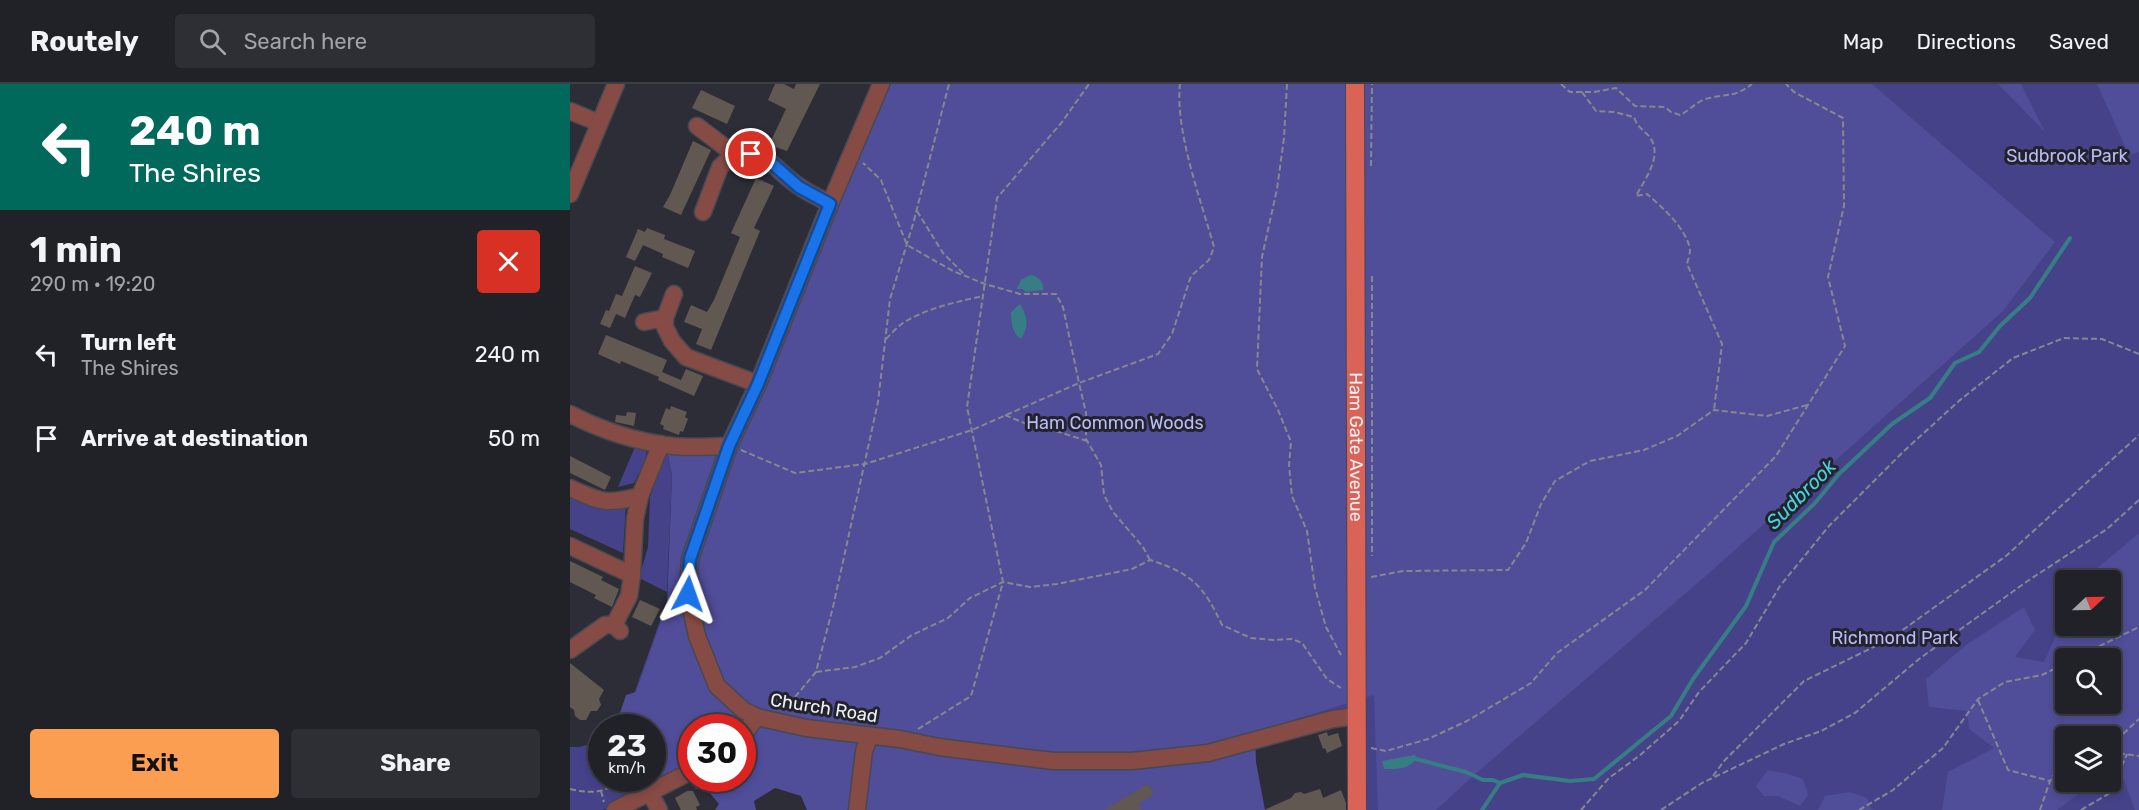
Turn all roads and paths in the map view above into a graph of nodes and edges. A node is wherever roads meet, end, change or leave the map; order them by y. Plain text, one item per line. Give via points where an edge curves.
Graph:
1 (616, 84) edge
2 (881, 84) edge
3 (949, 84) edge
4 (1089, 84) edge
5 (1180, 84) edge
6 (1287, 84) edge
7 (1355, 84) edge
8 (1372, 84) edge
9 (1561, 84) edge
10 (1752, 84) edge
11 (1786, 84) edge
12 (1582, 92) junction
13 (570, 111) edge
14 (599, 123) junction
15 (697, 126) dead end
16 (852, 153) junction
17 (734, 154) junction
18 (1371, 175) dead end
19 (570, 194) edge
20 (830, 204) junction
21 (917, 211) junction
22 (703, 212) dead end
23 (907, 244) junction
24 (1372, 268) dead end
25 (968, 277) junction
26 (985, 284) junction
27 (674, 294) dead end
28 (983, 296) junction
29 (664, 318) junction
30 (644, 322) dead end
31 (885, 339) junction
32 (2139, 354) edge
33 (1080, 383) junction
34 (758, 384) junction
35 (1807, 405) junction
36 (1714, 410) junction
37 (570, 414) edge
38 (1005, 416) junction
39 (972, 430) junction
40 (2139, 435) edge
41 (1087, 441) junction
42 (661, 444) junction
43 (729, 446) junction
44 (865, 464) junction
45 (570, 488) edge
46 (640, 496) junction
47 (2139, 500) edge
48 (570, 546) edge
49 (1372, 558) dead end
50 (1150, 560) junction
51 (632, 575) junction
52 (1368, 577) dead end
53 (1003, 582) junction
54 (2139, 627) edge
55 (2096, 648) edge
56 (570, 650) edge
57 (1341, 655) dead end
58 (2055, 668) edge
59 (816, 672) junction
60 (1978, 699) junction
61 (1357, 708) junction
62 (757, 717) junction
63 (2139, 719) edge
64 (870, 736) junction
65 (2121, 736) edge
66 (900, 739) junction
67 (1366, 747) dead end
68 (2121, 753) edge
69 (2127, 754) junction
70 (2139, 756) edge
71 (2055, 774) edge
72 (678, 778) edge
73 (1711, 778) junction
74 (2050, 782) junction
75 (570, 789) edge
76 (650, 793) junction
77 (615, 810) edge
78 (659, 810) edge
79 (856, 810) edge
80 (1357, 810) edge
81 (1581, 810) edge
82 (1661, 810) edge
83 (1859, 810) edge
84 (2040, 810) edge
85 (2081, 810) edge

1 - 14 street
2 - 16 street, Church Road
3 - 21 path
4 - 26 path via 998,198
5 - 33 path via 1184,137 1214,247 1209,260 1191,276 1172,334 1158,354
6 - 57 path via 1281,158 1262,258 1257,369 1291,442 1292,496 1307,531 1315,588 1326,627
7 - 61 main road, Ham Gate Avenue
8 - 18 path
9 - 12 path via 1570,92
10 - 12 path via 1737,94 1699,102 1680,115 1665,107 1635,106 1616,88
11 - 35 path via 1843,118 1844,206 1828,277 1845,346
12 - 36 path via 1596,111 1634,117 1636,126 1652,140 1656,151 1636,196 1647,194 1655,201 1682,232 1690,251 1687,264 1722,344
13 - 14 street
14 - 19 street
15 - 17 street
16 - 20 street, Church Road
16 - 23 path via 881,180
17 - 20 street via 767,159 799,187
17 - 22 street via 720,167
20 - 34 street, Church Road
21 - 23 path
21 - 25 path via 943,253
23 - 25 path
23 - 31 path via 890,299
24 - 49 path
25 - 26 path
26 - 28 path
26 - 33 path via 1020,294 1056,294
27 - 29 street
28 - 31 path via 914,318
28 - 39 path via 967,407
29 - 30 street
29 - 34 street via 672,341 686,357
31 - 44 path via 878,402
32 - 81 path via 2102,339 2064,338 2013,358 1960,400 1829,526 1780,586 1746,643 1699,692 1679,721 1610,778
33 - 38 path
33 - 41 path
34 - 43 street, Church Road
35 - 36 path via 1767,416
35 - 67 path via 1776,456 1645,591 1557,653 1531,683 1428,739 1386,751
36 - 52 path via 1677,436 1644,450 1590,461 1555,481 1526,543 1508,570 1402,571
37 - 42 street via 593,426
38 - 39 path
38 - 41 path
39 - 44 path
39 - 53 path
40 - 73 path via 2006,556 1890,639 1804,681
41 - 50 path via 1101,465 1104,495 1113,512
42 - 43 street
42 - 46 street
43 - 44 path via 795,473
43 - 62 street, Church Road via 690,559 688,594 697,636 717,686 743,710
44 - 59 path
45 - 46 street via 604,503
46 - 51 street
47 - 73 path via 2107,529 1919,659 1855,713
48 - 51 street
50 - 53 path via 1132,569 1057,584 1030,587
50 - 61 path via 1172,567 1196,582 1222,625 1251,638 1292,639 1302,643 1327,679
51 - 56 street via 617,628 605,625
53 - 59 path via 970,598 948,618 912,635 880,658 855,667
53 - 66 path via 971,696
54 - 55 path
58 - 60 path via 2005,682
59 - 62 path via 790,704 765,705
60 - 74 path via 2008,770
60 - 83 path via 1943,748 1893,790
61 - 66 street, Church Road via 1208,753 1132,761 1053,761
61 - 80 main road, Ham Gate Avenue
62 - 64 street, Church Road
63 - 65 path
64 - 66 street, Church Road
64 - 79 street via 864,751
68 - 69 path
69 - 70 path
69 - 85 path via 2110,793
71 - 74 path
72 - 76 street
73 - 82 path
74 - 84 path
75 - 76 path via 601,791 625,783
76 - 77 street
76 - 78 street

